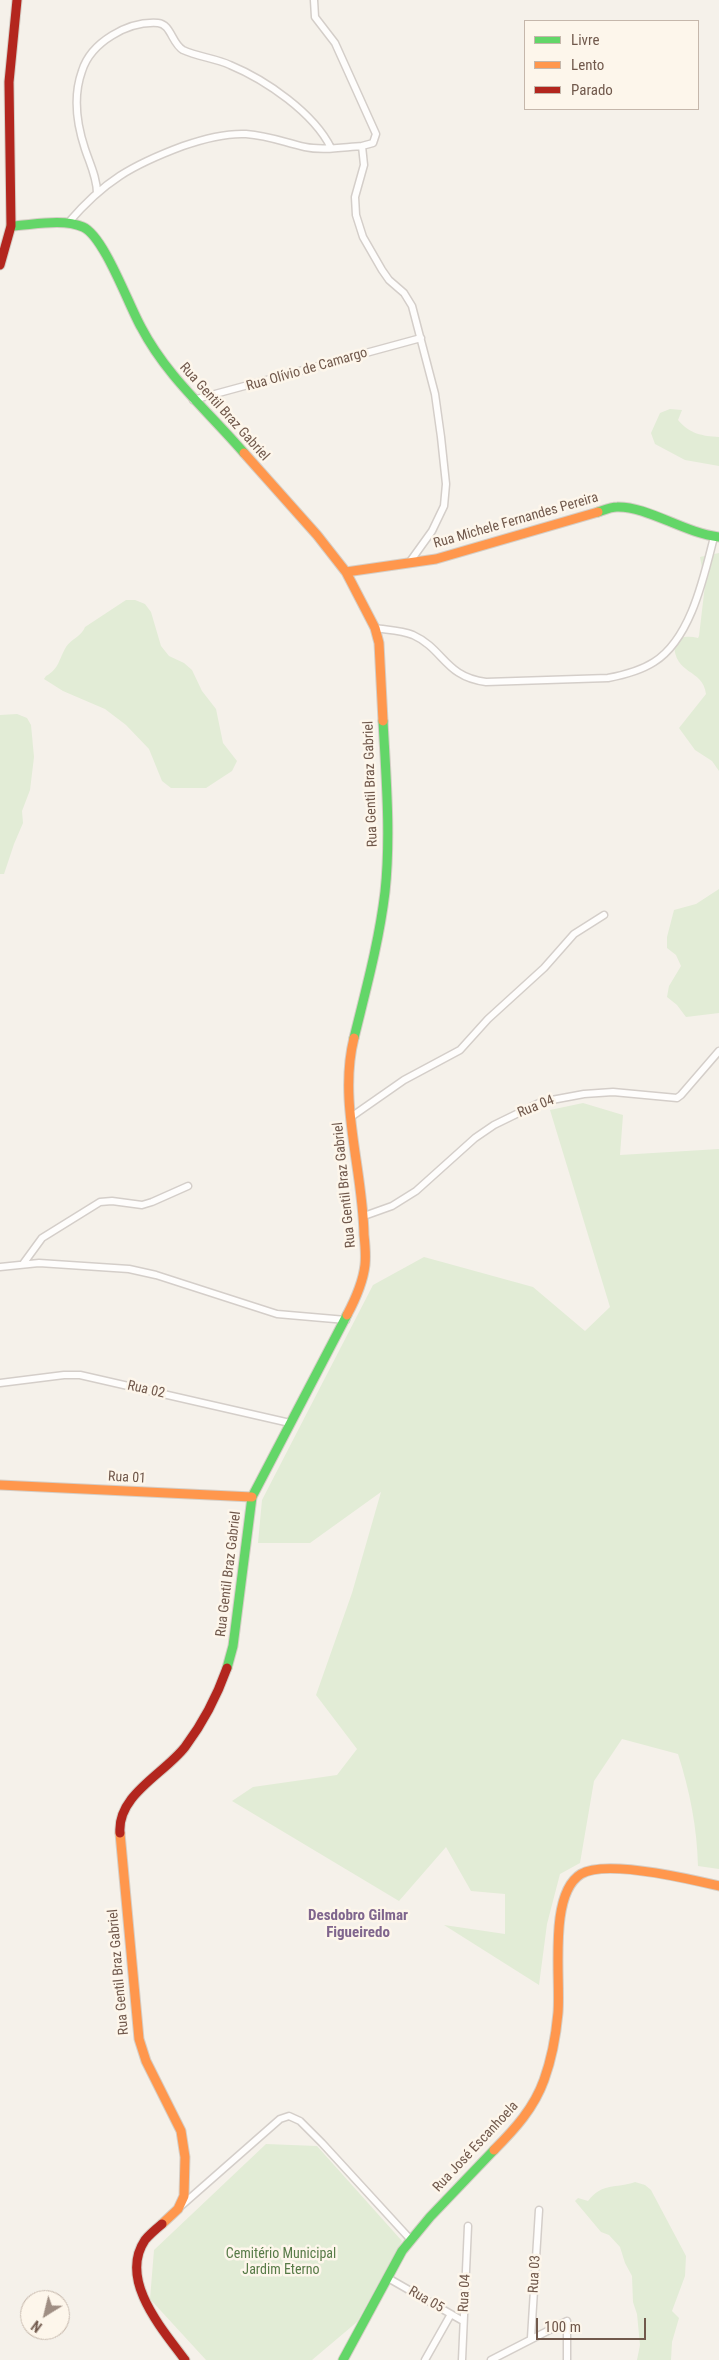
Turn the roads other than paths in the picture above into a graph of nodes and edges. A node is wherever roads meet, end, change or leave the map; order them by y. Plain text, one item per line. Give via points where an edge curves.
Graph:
1 (17, 0) edge
2 (314, 0) edge
3 (362, 146) junction
4 (332, 148) junction
5 (97, 193) junction
6 (68, 223) junction
7 (11, 226) junction
8 (0, 265) edge
9 (421, 338) junction
10 (193, 400) junction
11 (716, 537) edge
12 (408, 564) junction
13 (346, 572) junction
14 (375, 628) junction
15 (604, 915) dead end
16 (719, 1052) edge
17 (351, 1117) junction
18 (188, 1186) dead end
19 (364, 1216) junction
20 (23, 1264) junction
21 (0, 1267) edge
22 (346, 1320) junction
23 (0, 1383) edge
24 (290, 1423) junction
25 (0, 1485) edge
26 (252, 1498) junction
27 (719, 1886) edge
28 (178, 2209) junction
29 (539, 2210) dead end
30 (468, 2226) dead end
31 (411, 2240) junction
32 (388, 2278) junction
33 (451, 2314) junction
34 (463, 2321) junction
35 (531, 2338) junction
36 (185, 2360) edge
37 (343, 2360) edge
38 (425, 2360) edge
39 (462, 2360) edge
40 (491, 2360) edge
41 (567, 2360) edge

1 - 7 street via 9,82
2 - 3 street via 315,17 335,43 376,134 373,143
3 - 4 street
3 - 9 street via 364,165 355,197 363,238 389,280 404,293 412,306
4 - 5 street via 306,147 272,137 243,134 204,139 147,159 119,175
4 - 5 street via 315,123 266,83 232,65 183,50 159,23 138,26 101,42 89,54 82,71 77,93 78,119
5 - 6 street
6 - 7 street, Rua Gentil Braz Gabriel
6 - 10 street, Rua Gentil Braz Gabriel via 84,227 95,237 141,328 169,372
7 - 8 street
9 - 10 street, Rua Olívio de Camargo
9 - 12 street via 435,394 446,484 444,506 438,520
10 - 13 street, Rua Gentil Braz Gabriel via 225,431
11 - 12 street, Rua Michele Fernandes Pereira via 692,534 638,510 616,508 436,560
11 - 14 street via 700,592 684,626 667,651 641,670 608,678 470,680 413,636
12 - 13 street, Rua Michele Fernandes Pereira
13 - 14 street, Rua Gentil Braz Gabriel
14 - 17 street, Rua Gentil Braz Gabriel via 381,657 388,799 386,890 378,942 348,1062
15 - 17 street via 574,934 460,1050 404,1080
16 - 19 street, Rua 04 via 677,1098 613,1092 542,1102 475,1138 416,1191 392,1206
17 - 19 street, Rua Gentil Braz Gabriel
18 - 20 street via 142,1205 112,1200 100,1202 42,1238
19 - 22 street, Rua Gentil Braz Gabriel via 366,1265
20 - 21 street
20 - 22 street via 129,1269 277,1314
22 - 24 street, Rua Gentil Braz Gabriel
23 - 24 street, Rua 02 via 64,1375 88,1376
24 - 26 street, Rua Gentil Braz Gabriel
25 - 26 street, Rua 01
26 - 28 street, Rua Gentil Braz Gabriel via 229,1666 222,1683 188,1742 133,1796 123,1808 119,1820 138,2039 181,2131 185,2157 184,2196
27 - 31 street, Rua José Escanhoela via 684,1878 610,1869 591,1868 579,1874 564,1900 559,1931 559,2004 552,2050 537,2100 523,2121
28 - 31 street via 280,2119 289,2116 300,2121 322,2143
28 - 36 street via 145,2240 139,2253 137,2271 141,2293 153,2317
29 - 35 street, Rua 03
30 - 34 street, Rua 04
31 - 32 street, Rua José Escanhoela
32 - 33 street, Rua 05
32 - 37 street, Rua José Escanhoela
33 - 34 street, Rua 05
33 - 38 street
34 - 39 street, Rua 04
35 - 40 street
35 - 41 street via 567,2321

